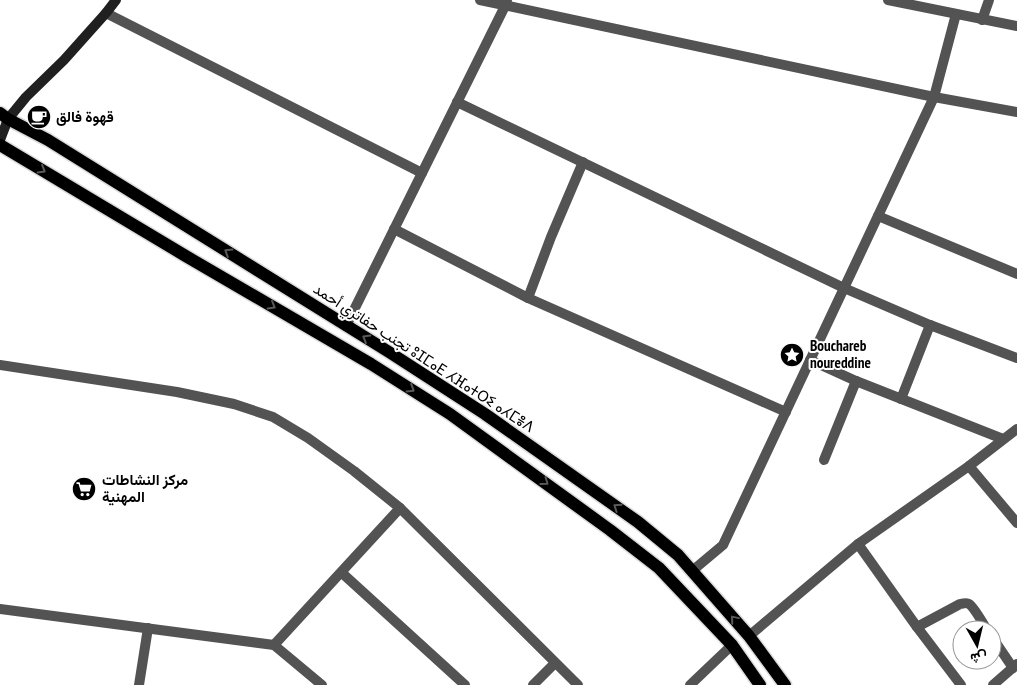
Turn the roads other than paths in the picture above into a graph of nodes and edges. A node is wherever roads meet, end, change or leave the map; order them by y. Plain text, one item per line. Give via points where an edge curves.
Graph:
1 (116, 0) edge
2 (480, 0) edge
3 (888, 0) edge
4 (989, 0) edge
5 (506, 3) edge
6 (106, 13) junction
7 (956, 14) junction
8 (982, 20) junction
9 (1017, 26) edge
10 (934, 97) junction
11 (457, 102) junction
12 (1017, 112) edge
13 (4, 116) edge
14 (0, 140) edge
15 (0, 144) edge
16 (584, 162) junction
17 (422, 173) junction
18 (878, 216) junction
19 (394, 230) junction
20 (1017, 274) edge
21 (844, 288) junction
22 (528, 298) junction
23 (930, 325) junction
24 (346, 326) junction
25 (1017, 358) edge
26 (810, 360) junction
27 (0, 365) edge
28 (856, 381) junction
29 (901, 399) junction
30 (786, 412) junction
31 (1017, 429) edge
32 (1003, 440) junction
33 (824, 460) dead end
34 (970, 466) junction
35 (400, 508) junction
36 (1017, 523) edge
37 (858, 544) junction
38 (692, 571) junction
39 (342, 573) junction
40 (0, 608) edge
41 (981, 620) edge
42 (917, 627) junction
43 (148, 628) junction
44 (748, 636) junction
45 (274, 645) junction
46 (732, 645) junction
47 (1002, 650) edge
48 (555, 663) junction
49 (1015, 666) edge
50 (139, 685) edge
51 (322, 685) edge
52 (465, 685) edge
53 (533, 685) edge
54 (578, 685) edge
55 (690, 685) edge
56 (760, 685) edge
57 (785, 685) edge
58 (961, 685) edge
59 (993, 685) edge

1 - 6 main road
2 - 5 street
3 - 7 street
4 - 8 street
5 - 10 street
5 - 11 street
6 - 13 main road via 64,60
6 - 17 street
7 - 8 street
7 - 10 street
8 - 9 street
10 - 12 street
10 - 18 street
11 - 16 street
11 - 17 street
13 - 14 main road
24 -> 13 main road, تجنب حفاتري أحمد ⵓⵊⵎⴰⴹ ⵃⴼⴰⵜⵔⵉ ⴰⵃⵎⴻⴷ via 48,140
15 -> 46 main road via 450,414 659,568
16 - 21 street
16 - 22 street
17 - 19 street
18 - 20 street
18 - 21 street
19 - 22 street
19 - 24 street
21 - 23 street
21 - 26 street
22 - 30 street
23 - 25 street
23 - 29 street
38 -> 24 main road, تجنب حفاتري أحمد ⵓⵊⵎⴰⴹ ⵃⴼⴰⵜⵔⵉ ⴰⵃⵎⴻⴷ via 678,555 630,516 486,414
26 - 28 street
26 - 30 street
27 - 35 street via 177,392 234,404 273,417 308,438
28 - 29 street
28 - 33 street
29 - 32 street
30 - 38 street via 723,545
31 - 32 street
32 - 34 street
34 - 36 street
34 - 37 street
35 - 39 street
35 - 48 street
37 - 42 street
37 - 44 street
44 -> 38 main road, تجنب حفاتري أحمد ⵓⵊⵎⴰⴹ ⵃⴼⴰⵜⵔⵉ ⴰⵃⵎⴻⴷ
39 - 45 street
39 - 52 street
40 - 43 street
41 - 42 street via 966,603
42 - 58 street
43 - 45 street
43 - 50 street
44 - 57 main road, تجنب حفاتري أحمد ⵓⵊⵎⴰⴹ ⵃⴼⴰⵜⵔⵉ ⴰⵃⵎⴻⴷ
45 - 51 street
46 - 55 street
46 - 56 main road
47 - 49 street
48 - 53 street
48 - 54 street
49 - 59 street

